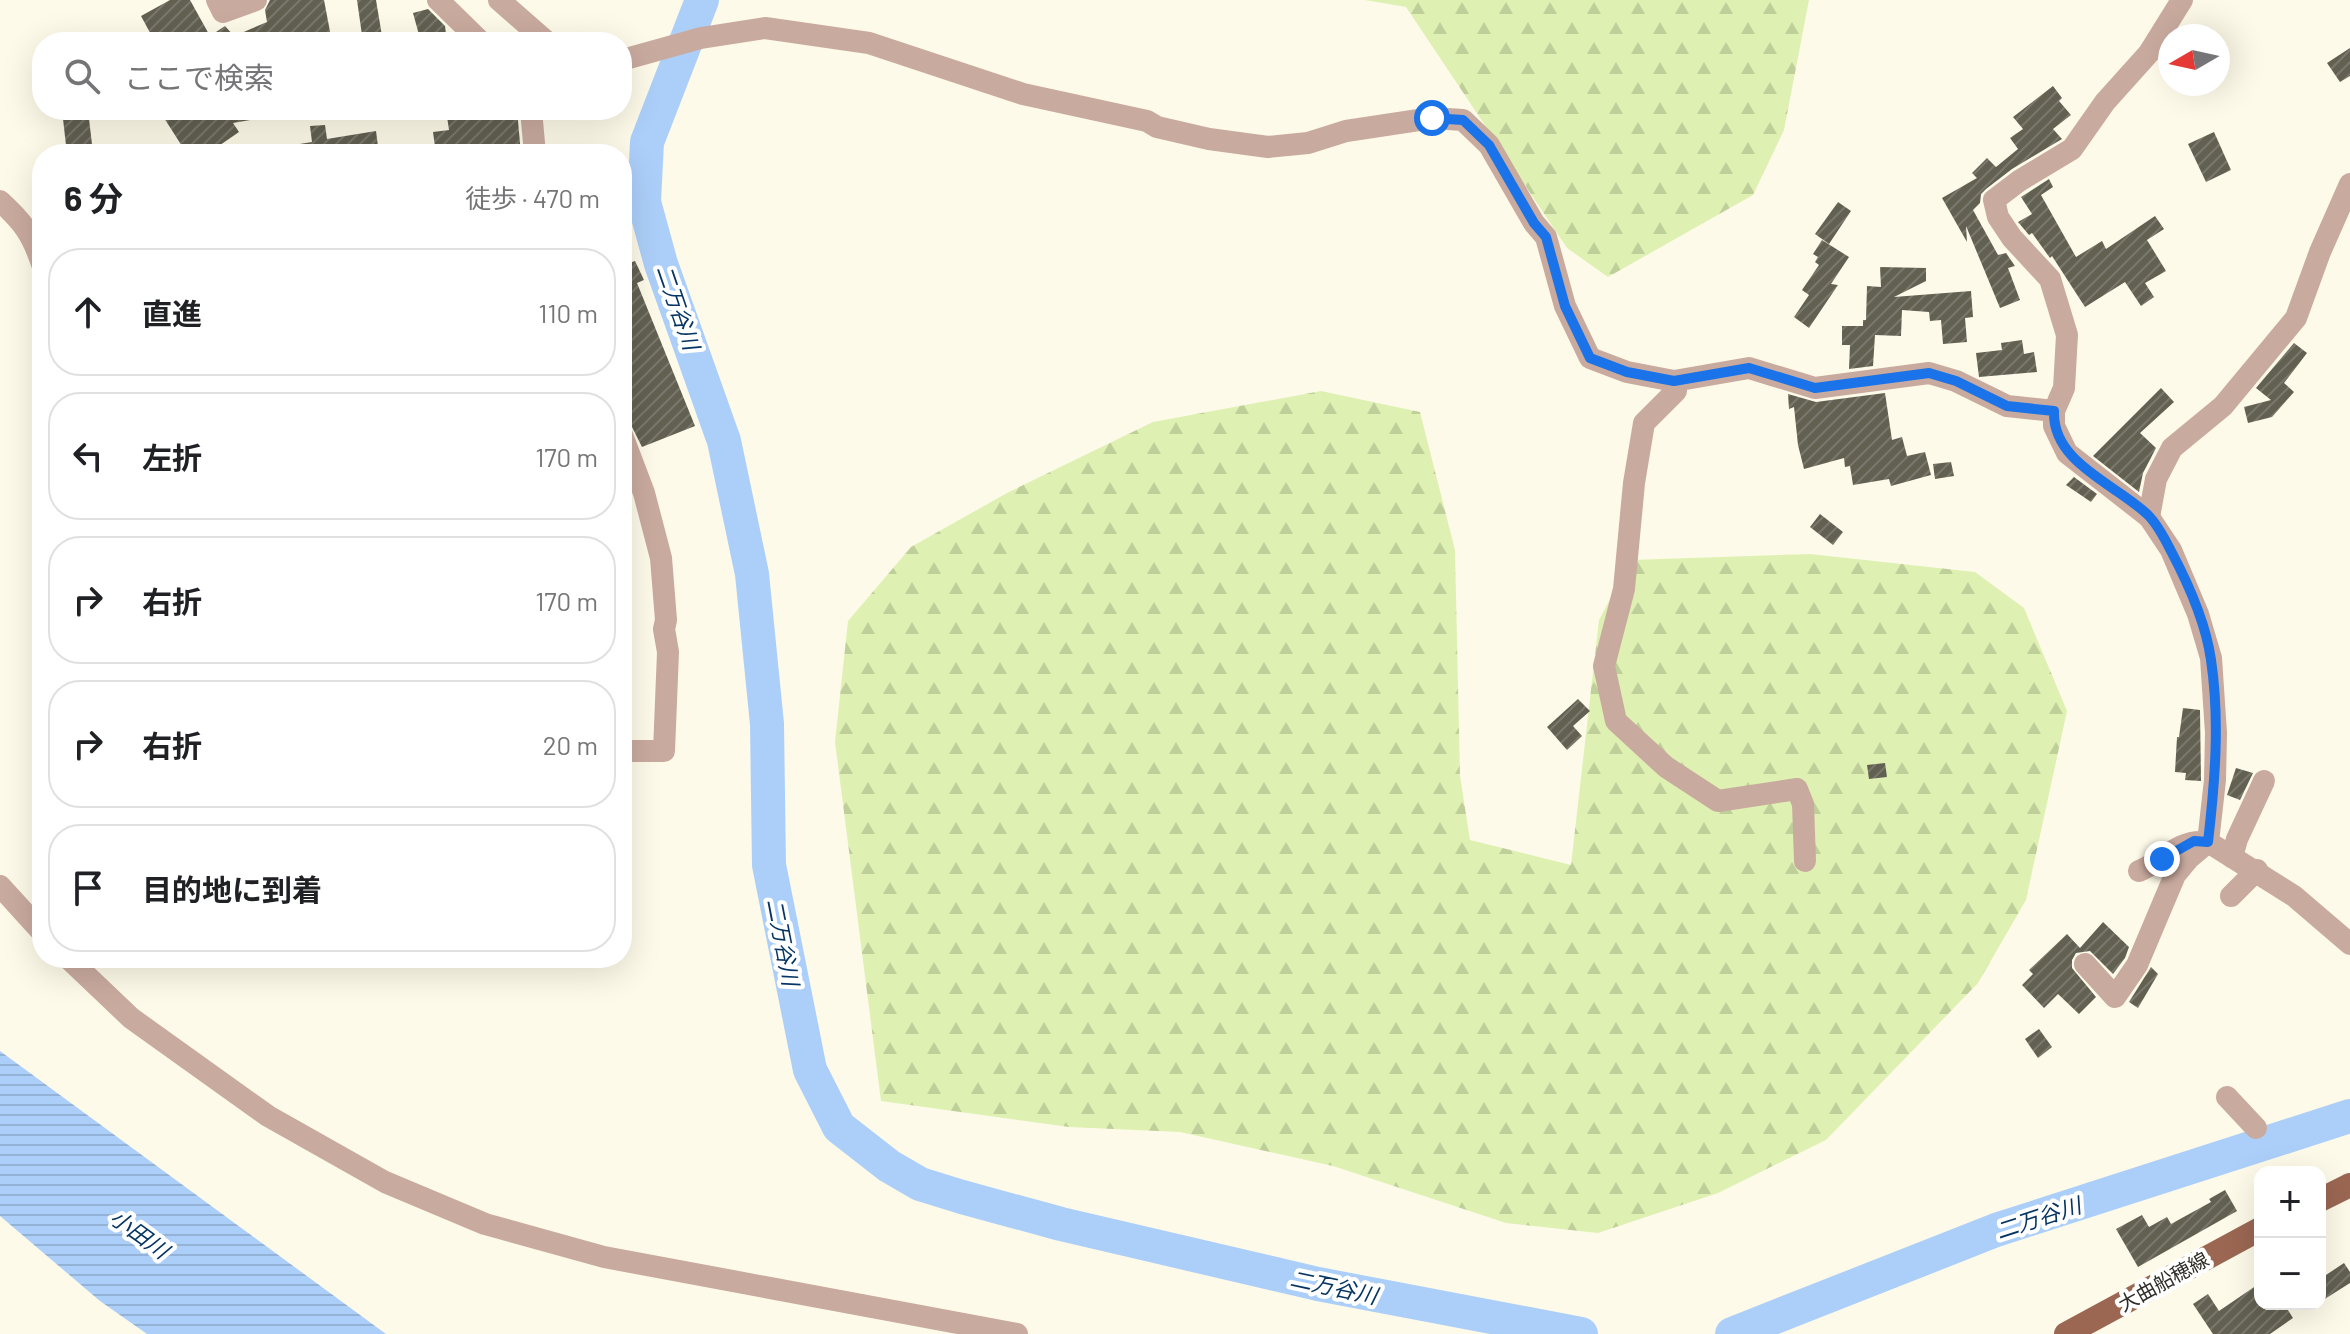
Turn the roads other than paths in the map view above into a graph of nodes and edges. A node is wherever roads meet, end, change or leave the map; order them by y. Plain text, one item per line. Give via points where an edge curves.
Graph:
1 (217, 0) edge
2 (256, 0) edge
3 (438, 0) edge
4 (499, 0) edge
5 (2182, 0) edge
6 (471, 32) edge
7 (536, 32) edge
8 (632, 57) edge
9 (532, 120) edge
10 (534, 144) edge
11 (2350, 184) edge
12 (0, 201) edge
13 (32, 237) edge
14 (1674, 381) junction
15 (2054, 411) junction
16 (632, 461) edge
17 (2149, 517) junction
18 (632, 751) edge
19 (2264, 781) dead end
20 (2208, 842) junction
21 (2232, 857) junction
22 (1805, 861) dead end
23 (2257, 870) junction
24 (2139, 871) dead end
25 (0, 886) edge
26 (2231, 896) dead end
27 (32, 921) edge
28 (2350, 944) edge
29 (2085, 964) dead end
30 (78, 968) edge
31 (2227, 1097) dead end
32 (2256, 1128) dead end
33 (2350, 1185) edge
34 (2326, 1197) edge
35 (2254, 1232) edge
36 (1017, 1334) edge
37 (2066, 1334) edge

1 - 2 street via 223,12
3 - 6 street
4 - 7 street
5 - 15 street via 2149,53 2072,149 1994,200 1998,217 2050,279 2058,302 2067,335 2064,388
8 - 14 street via 765,28 869,43 1023,94 1170,130 1268,147 1432,118 1463,120 1489,145 1546,237 1565,306 1590,358
9 - 10 street
11 - 17 street via 2296,318 2223,406 2172,448 2156,479
12 - 13 street
14 - 15 street via 1749,368 1815,388 1929,373 2007,406
14 - 22 street via 1676,391 1644,423 1624,589 1604,666 1616,721 1666,767 1718,801 1797,789 1803,804
15 - 17 street via 2054,426 2067,453
16 - 18 street via 661,558 668,652 664,751
17 - 20 street via 2171,550 2211,658 2216,733
19 - 21 street
20 - 21 street
20 - 24 street via 2194,841
20 - 29 street via 2175,875 2137,965 2115,997
21 - 23 street
23 - 26 street
23 - 28 street
25 - 27 street
30 - 36 street via 131,1018 268,1116 385,1182 485,1224 604,1257
31 - 32 street
33 - 34 main road
35 - 37 main road, 大曲船穂線

